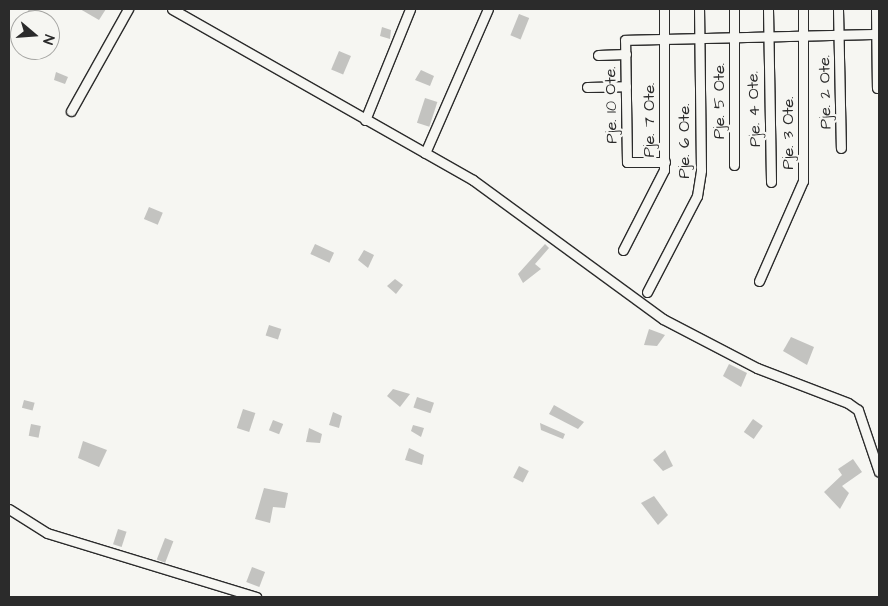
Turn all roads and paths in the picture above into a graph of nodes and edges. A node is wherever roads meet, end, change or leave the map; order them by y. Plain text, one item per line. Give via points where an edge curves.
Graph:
1 (128, 9) edge
2 (172, 9) edge
3 (410, 9) edge
4 (488, 9) edge
5 (664, 9) edge
6 (698, 9) edge
7 (734, 9) edge
8 (768, 9) edge
9 (803, 9) edge
10 (838, 9) edge
11 (876, 9) edge
12 (878, 34) edge
13 (839, 35) junction
14 (803, 36) junction
15 (767, 37) junction
16 (700, 38) junction
17 (735, 38) junction
18 (663, 39) junction
19 (626, 54) junction
20 (598, 55) dead end
21 (626, 86) junction
22 (587, 87) dead end
23 (877, 88) dead end
24 (71, 111) dead end
25 (365, 120) junction
26 (841, 148) dead end
27 (425, 153) junction
28 (665, 162) junction
29 (734, 165) dead end
30 (771, 182) dead end
31 (623, 250) dead end
32 (759, 281) dead end
33 (647, 292) dead end
34 (879, 472) edge
35 (9, 509) edge
36 (256, 597) edge

1 - 24 street
2 - 25 street
3 - 25 street
4 - 27 street
5 - 18 street, Pje. 7 Ote.
6 - 16 street, Pje. 6 Ote.
7 - 17 street, Pje. 5 Ote.
8 - 15 street, Pje. 4 Ote.
9 - 14 street, Pje. 3 Ote.
10 - 13 street, Pje. 2 Ote.
11 - 12 street
12 - 13 street
12 - 23 street
13 - 14 street
13 - 26 street, Pje. 2 Ote.
14 - 15 street
14 - 32 street, Pje. 3 Ote. via 803,181
15 - 17 street
15 - 30 street, Pje. 4 Ote.
16 - 17 street
16 - 18 street
16 - 33 street, Pje. 6 Ote. via 697,196
17 - 29 street, Pje. 5 Ote.
18 - 19 street, Pje. 10 Ote. via 625,40
18 - 28 street, Pje. 7 Ote.
19 - 20 street
19 - 21 street, Pje. 10 Ote.
21 - 22 street
21 - 28 street, Pje. 10 Ote. via 627,162
25 - 27 street
27 - 34 street via 473,180 663,319 757,368 853,406
28 - 31 street, Pje. 7 Ote.
35 - 36 street via 47,533

